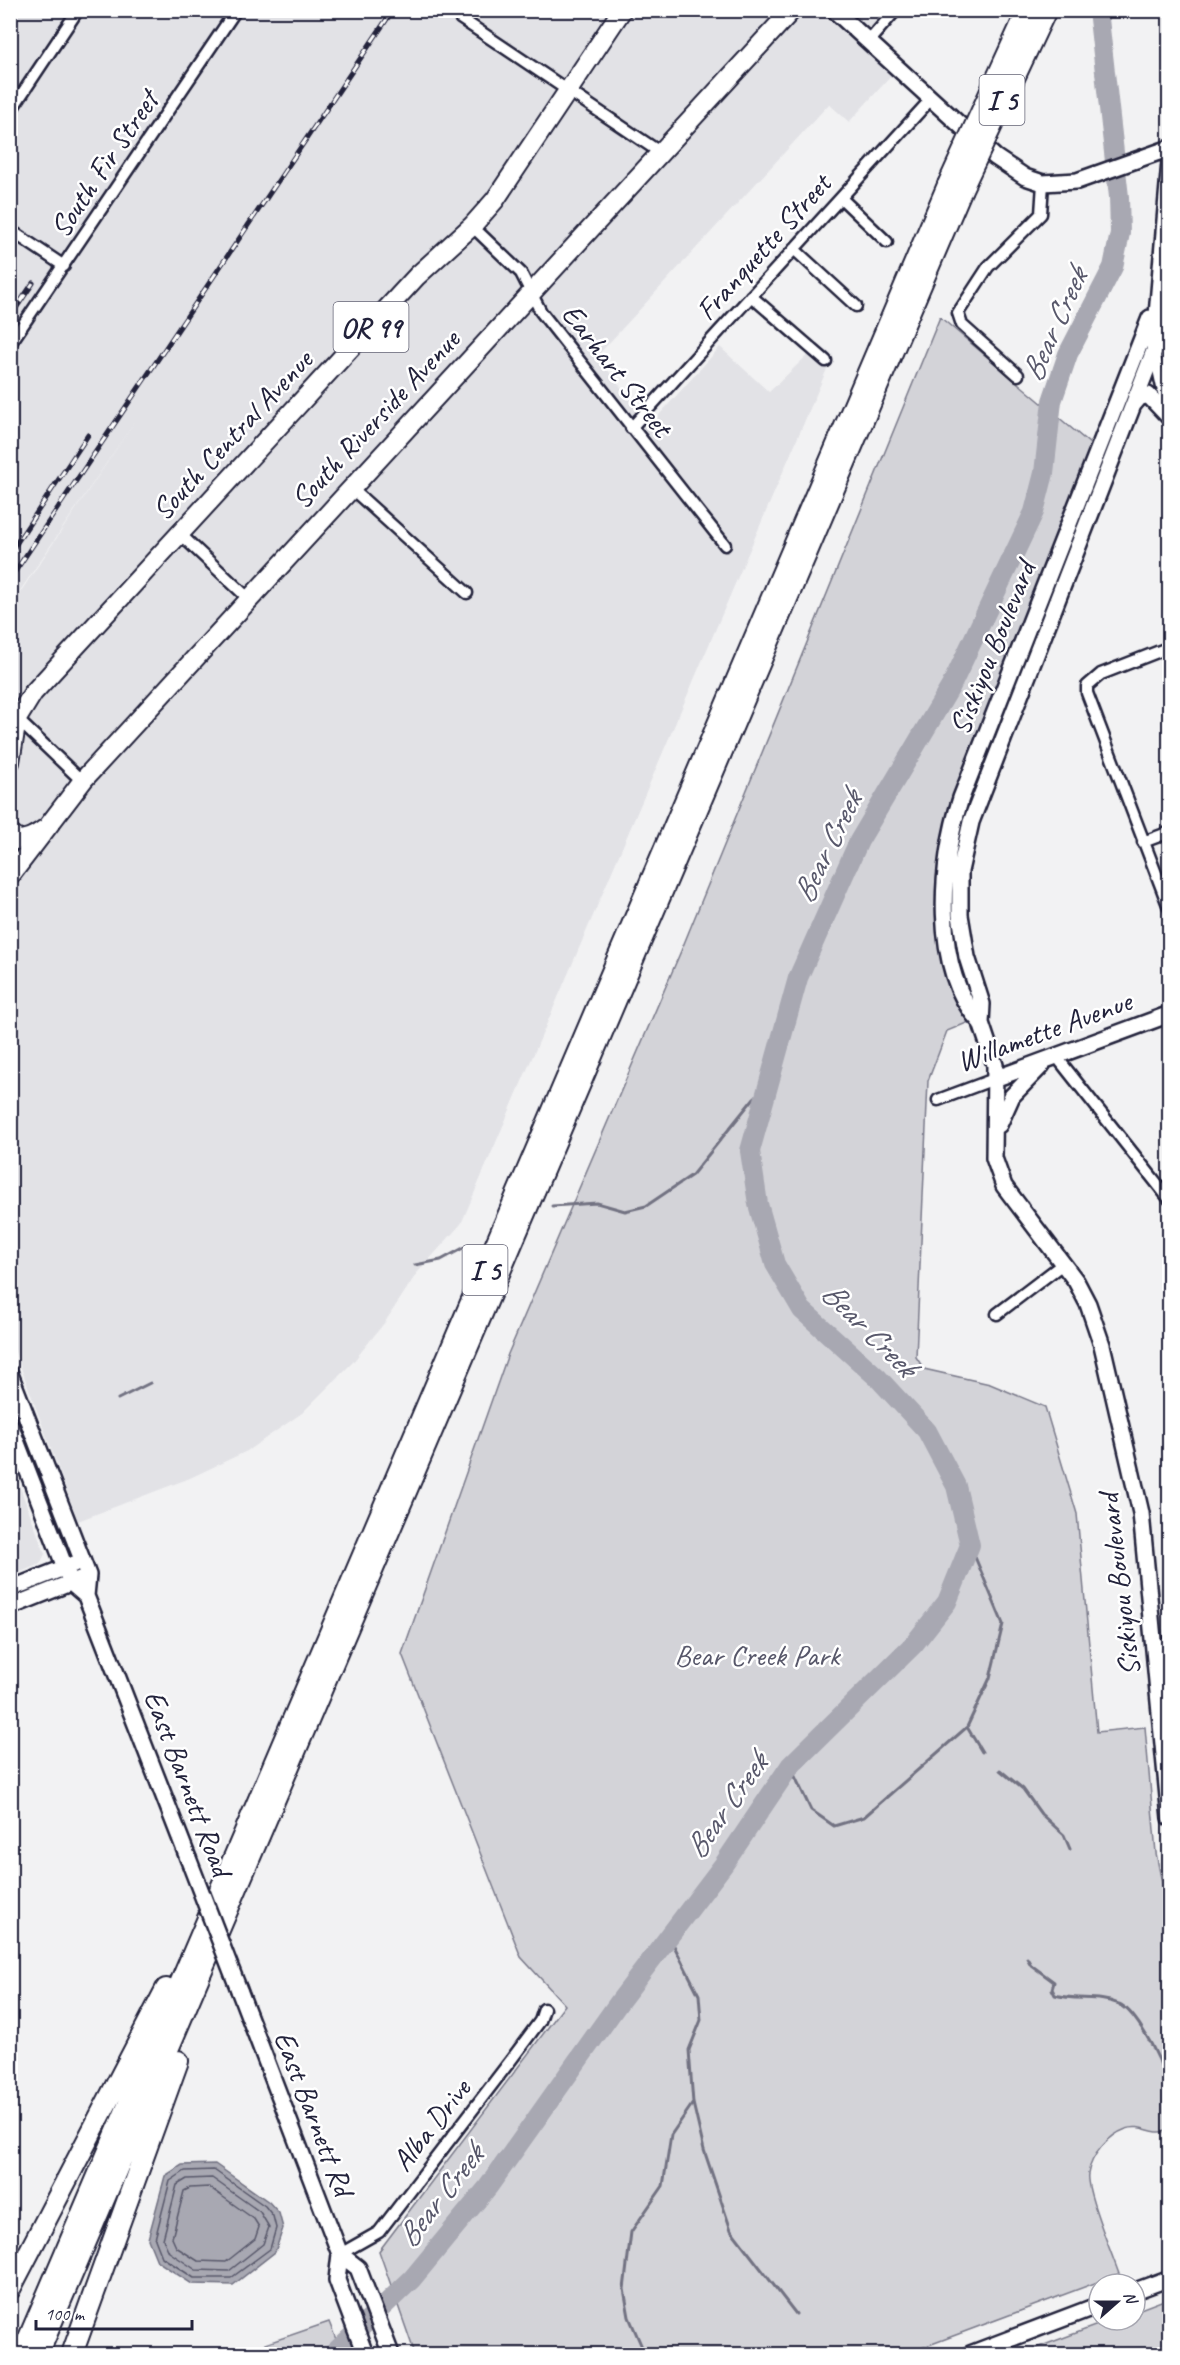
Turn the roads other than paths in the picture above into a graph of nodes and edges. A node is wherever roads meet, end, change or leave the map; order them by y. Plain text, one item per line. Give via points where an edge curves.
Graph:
1 (78, 10) edge
2 (236, 10) edge
3 (622, 10) edge
4 (792, 10) edge
5 (834, 10) edge
6 (896, 10) edge
7 (1028, 10) edge
8 (1046, 10) edge
9 (463, 14) edge
10 (868, 42) junction
11 (569, 90) junction
12 (932, 99) junction
13 (10, 112) edge
14 (1170, 148) edge
15 (661, 153) junction
16 (1170, 162) edge
17 (1051, 183) junction
18 (955, 188) junction
19 (841, 198) junction
20 (472, 226) junction
21 (10, 230) edge
22 (887, 242) dead end
23 (794, 249) junction
24 (64, 266) junction
25 (532, 290) junction
26 (751, 296) junction
27 (1157, 298) junction
28 (856, 306) dead end
29 (10, 344) edge
30 (1154, 351) junction
31 (826, 361) dead end
32 (1018, 375) dead end
33 (1133, 405) junction
34 (1169, 418) edge
35 (632, 429) junction
36 (351, 488) junction
37 (180, 534) junction
38 (725, 545) dead end
39 (467, 593) dead end
40 (249, 599) junction
41 (1170, 647) edge
42 (17, 719) junction
43 (10, 762) edge
44 (82, 781) junction
45 (49, 826) junction
46 (1170, 832) edge
47 (10, 833) edge
48 (1143, 842) junction
49 (10, 876) edge
50 (1170, 910) edge
51 (1170, 1014) edge
52 (981, 1023) junction
53 (1051, 1058) junction
54 (997, 1078) junction
55 (938, 1100) dead end
56 (994, 1142) junction
57 (1170, 1200) edge
58 (1064, 1263) junction
59 (997, 1314) dead end
60 (10, 1374) edge
61 (10, 1425) edge
62 (82, 1561) junction
63 (65, 1567) junction
64 (88, 1575) junction
65 (71, 1583) junction
66 (10, 1589) edge
67 (86, 1596) junction
68 (10, 1607) edge
69 (1170, 1643) edge
70 (1154, 1646) junction
71 (1170, 1818) edge
72 (222, 1884) junction
73 (231, 1906) junction
74 (239, 1990) joint
75 (544, 2009) dead end
76 (340, 2254) junction
77 (1170, 2278) edge
78 (1147, 2287) edge
79 (10, 2289) edge
80 (1087, 2310) edge
81 (22, 2355) edge
82 (38, 2355) edge
83 (72, 2355) edge
84 (365, 2355) edge
85 (391, 2355) edge
86 (970, 2355) edge

1 - 13 street
2 - 24 street, South Fir Street
3 - 11 main road, South Central Avenue / OR 99
4 - 15 main road, South Riverside Avenue
5 - 10 street
6 - 10 street
7 - 18 highway, I 5, bridge
8 - 18 highway, I 5, bridge
9 - 11 street
10 - 12 street
11 - 15 street
11 - 20 main road, South Central Avenue / OR 99 via 502,190
12 - 17 street via 1005,166 1025,177
12 - 19 street, Franquette Street
14 - 17 street via 1090,178
15 - 25 main road, South Riverside Avenue
16 - 27 street
17 - 32 street via 1041,214 988,267 960,306 959,319
18 - 72 highway, I 5
18 - 73 highway, I 5
19 - 22 street
19 - 23 street, Franquette Street
20 - 25 street, Earhart Street via 521,273
20 - 37 main road, South Central Avenue / OR 99 via 417,276
21 - 24 street
23 - 26 street, Franquette Street
23 - 28 street
24 - 29 street, South Fir Street
25 - 35 street, Earhart Street via 541,312
25 - 36 main road, South Riverside Avenue
26 - 31 street
26 - 35 street, Franquette Street
27 - 30 street, Siskiyou Boulevard
27 - 52 street, Siskiyou Boulevard via 961,798 950,835 944,902 949,948 968,1009
30 - 33 street, Siskiyou Boulevard
30 - 34 street
33 - 34 street via 1148,395
33 - 52 street, Siskiyou Boulevard via 966,837 960,871 960,915 967,957 982,1004
35 - 38 street, Earhart Street
36 - 39 street
36 - 40 main road, South Riverside Avenue
37 - 40 street
37 - 42 main road, South Central Avenue / OR 99 via 33,693
40 - 44 main road, South Riverside Avenue
41 - 48 street via 1096,677 1087,686
42 - 43 main road, South Central Avenue / OR 99
42 - 44 street
44 - 45 main road, South Riverside Avenue
45 - 47 main road via 22,840
45 - 49 main road, South Riverside Avenue
46 - 48 street
48 - 50 street
51 - 53 street, Willamette Avenue
52 - 54 street, Siskiyou Boulevard
53 - 54 street, Willamette Avenue
53 - 56 street via 1012,1096
53 - 57 street
54 - 55 street, Willamette Avenue
54 - 56 street, Siskiyou Boulevard
56 - 58 street, Siskiyou Boulevard via 997,1169 1004,1186
58 - 59 street
58 - 70 street, Siskiyou Boulevard via 1096,1325 1121,1425 1141,1513
60 - 62 street, East Barnett Road
61 - 63 street, East Barnett Road
62 - 63 street
62 - 64 street, East Barnett Road
63 - 65 street, East Barnett Road
63 - 66 street
64 - 65 street
64 - 67 street, East Barnett Road
65 - 67 street, East Barnett Road
65 - 68 street
67 - 74 street, East Barnett Road, bridge
69 - 70 street
70 - 71 street, Siskiyou Boulevard
72 - 79 highway
72 - 81 highway, I 5
73 - 82 highway, I 5
73 - 83 highway
74 - 76 street, East Barnett Rd
75 - 76 street, Alba Drive via 517,2053 379,2232
76 - 84 street, East Barnett Rd via 337,2280
76 - 85 street, East Barnett Rd via 358,2268
77 - 78 street
80 - 86 street

